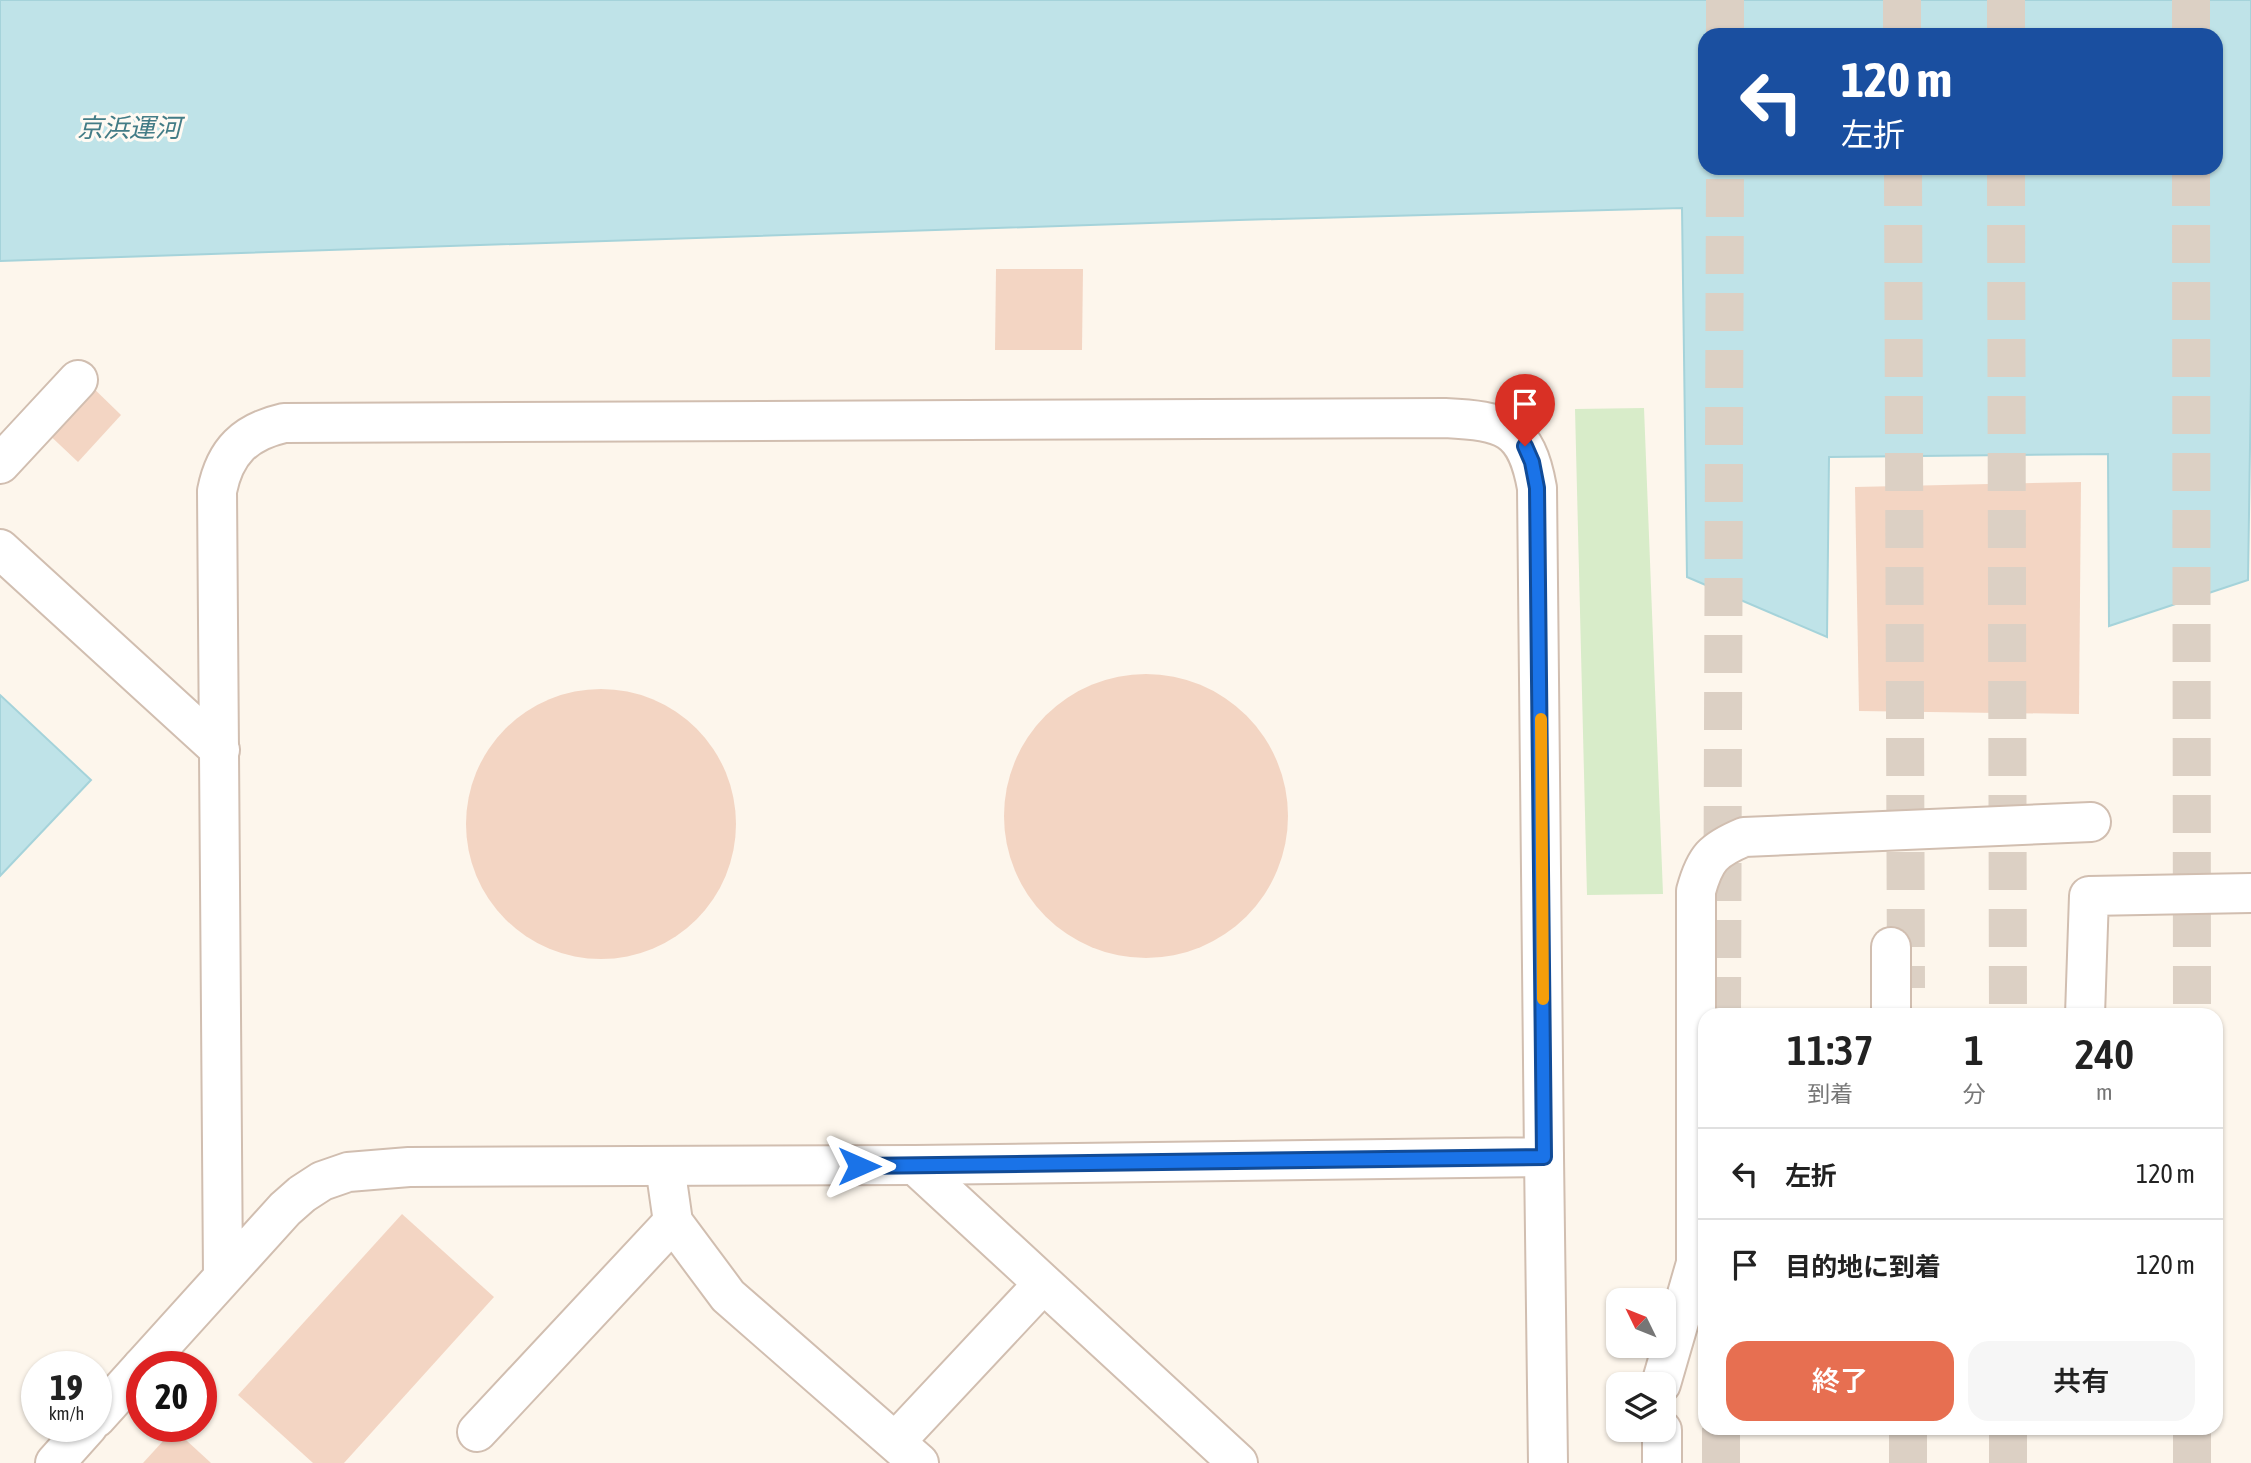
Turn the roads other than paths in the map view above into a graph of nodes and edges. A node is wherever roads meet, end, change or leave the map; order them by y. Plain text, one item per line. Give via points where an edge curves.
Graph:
1 (78, 380) dead end
2 (0, 464) edge
3 (0, 549) edge
4 (220, 750) junction
5 (2091, 822) dead end
6 (2251, 893) edge
7 (1891, 947) tunnel mouth
8 (1891, 1008) edge
9 (2085, 1008) edge
10 (1544, 1157) junction
11 (915, 1165) junction
12 (665, 1166) junction
13 (673, 1223) junction
14 (223, 1277) junction
15 (1043, 1284) junction
16 (156, 1351) edge
17 (1664, 1372) edge
18 (126, 1385) edge
19 (112, 1400) edge
20 (477, 1432) dead end
21 (74, 1442) edge
22 (1662, 1442) edge
23 (908, 1452) edge
24 (1553, 1457) edge
25 (55, 1463) edge
26 (1238, 1463) edge
27 (1662, 1463) edge

1 - 2 lane
3 - 4 lane
4 - 10 lane via 217,491 225,462 264,428 284,423 1482,419 1507,429 1525,446 1537,488
4 - 14 lane
5 - 17 lane via 1744,836 1719,848 1703,866 1696,891 1696,1263
6 - 9 lane via 2090,896
7 - 8 lane
10 - 11 lane
10 - 24 lane
11 - 12 lane
11 - 15 lane
12 - 13 lane
12 - 14 lane via 409,1167 348,1172 322,1181 285,1209
13 - 20 lane
13 - 23 lane via 728,1296
14 - 16 lane
15 - 23 lane
15 - 26 lane
18 - 19 lane
21 - 25 lane
22 - 27 lane

